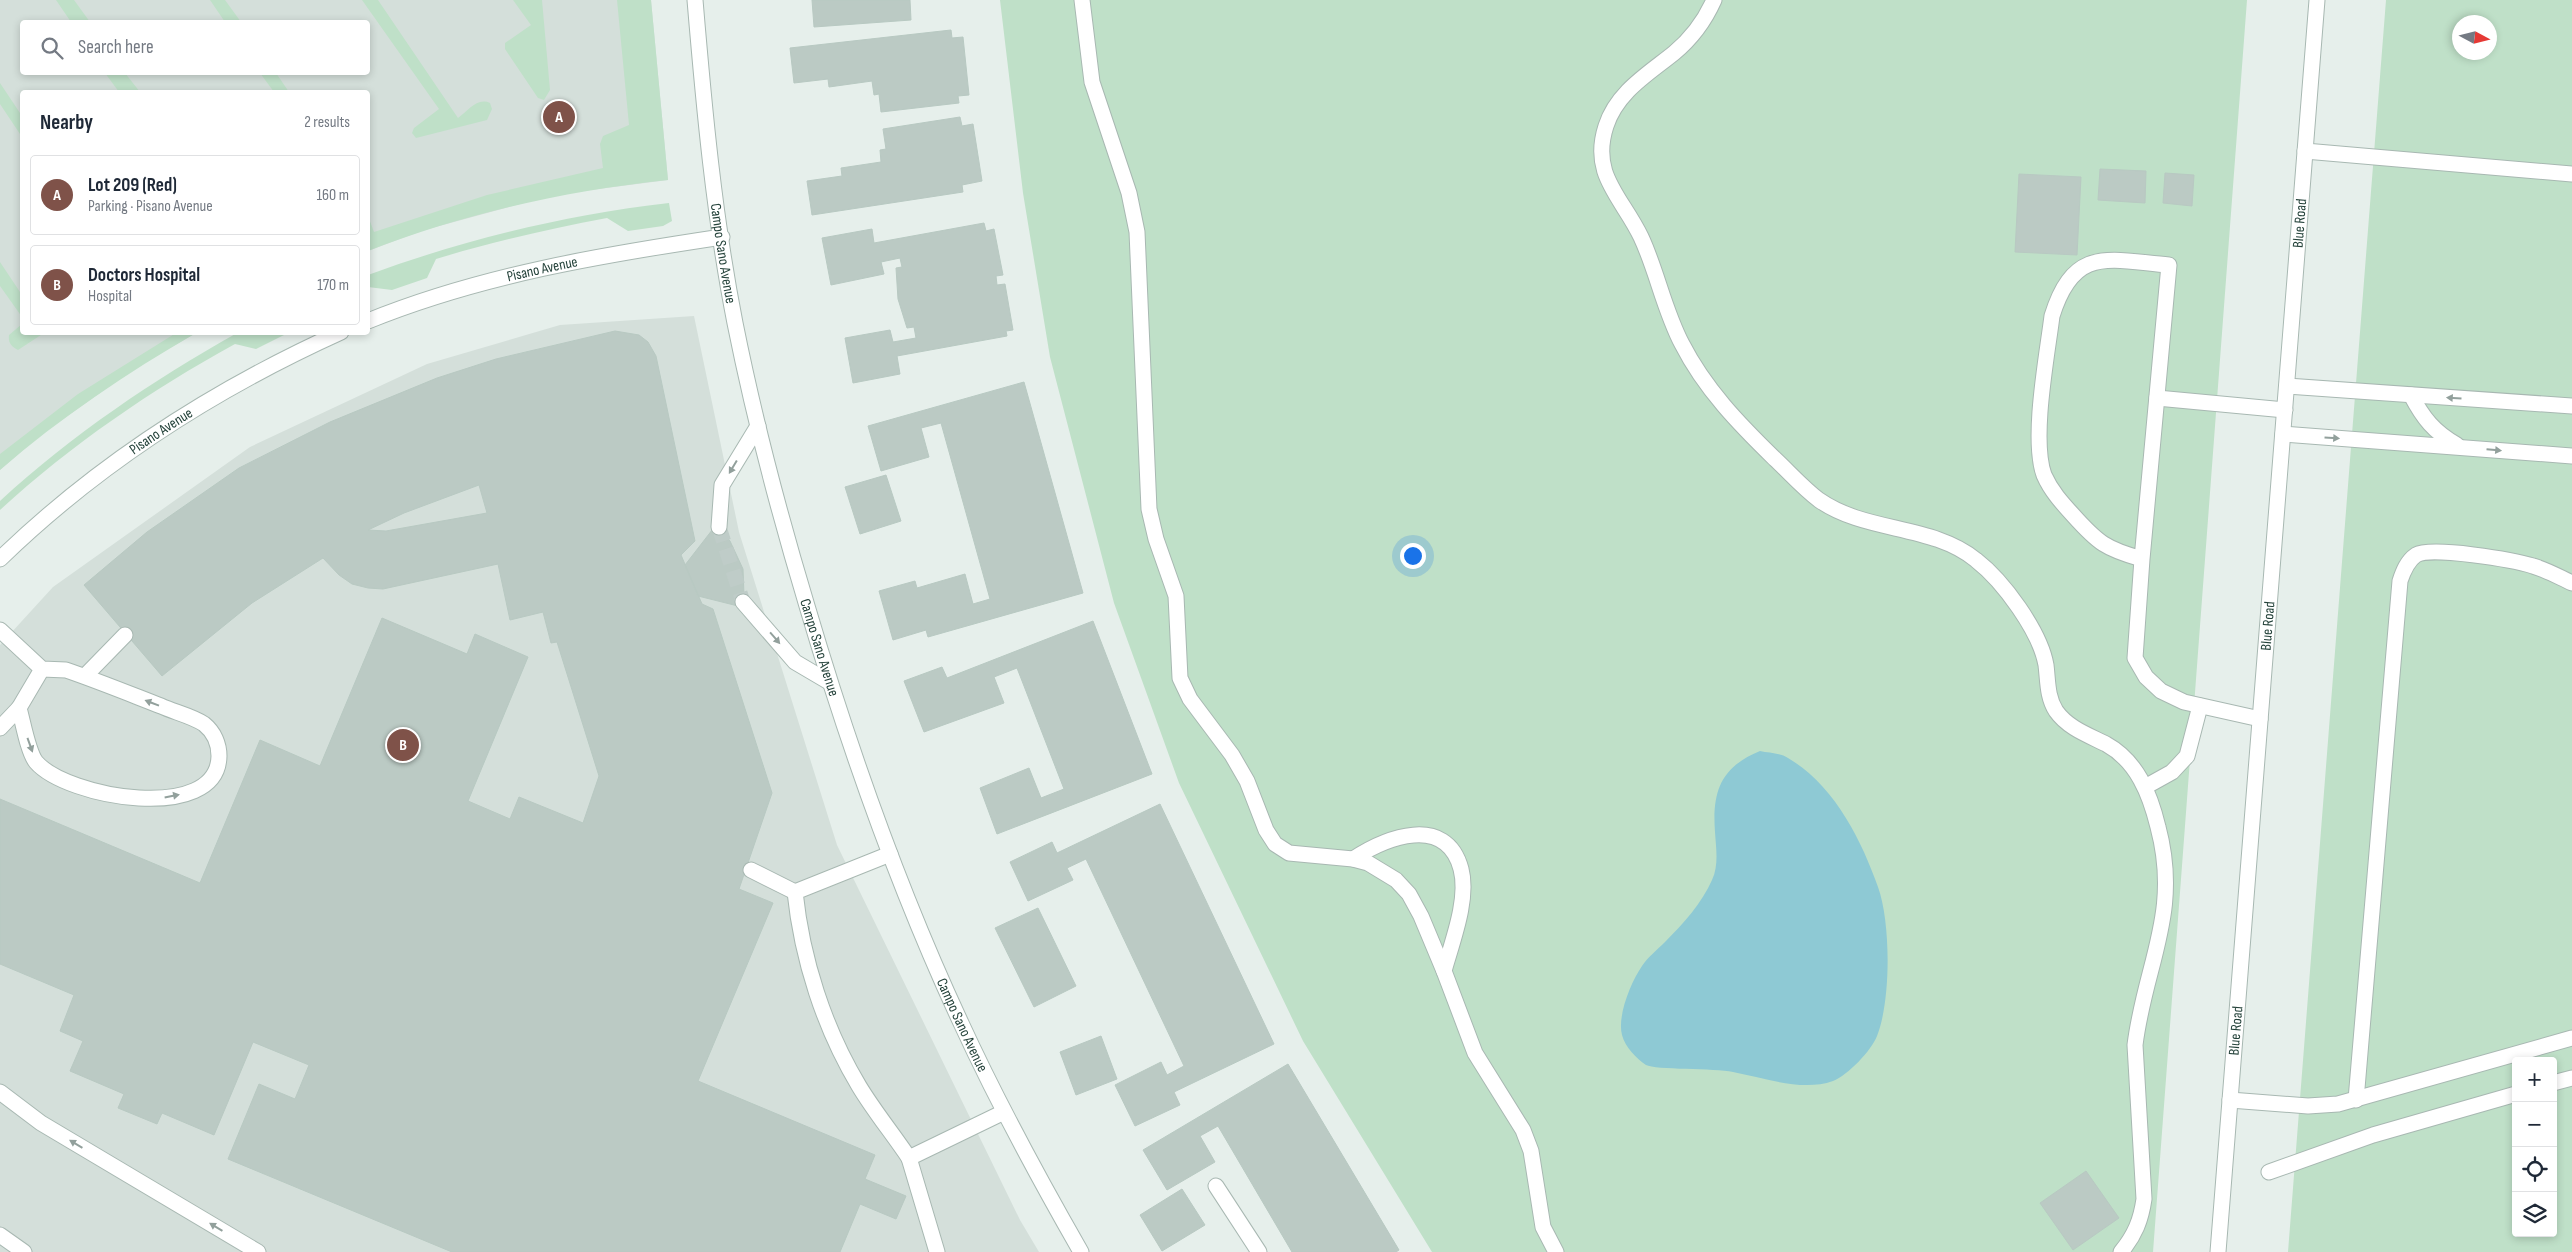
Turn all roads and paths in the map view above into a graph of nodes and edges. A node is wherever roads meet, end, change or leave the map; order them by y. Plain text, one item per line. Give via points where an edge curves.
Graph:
1 (695, 0) edge
2 (1082, 0) edge
3 (1714, 0) edge
4 (2317, 0) edge
5 (2305, 151) junction
6 (2572, 174) edge
7 (722, 237) junction
8 (370, 320) edge
9 (335, 335) edge
10 (2287, 386) junction
11 (2411, 396) junction
12 (2157, 398) junction
13 (2572, 406) edge
14 (2285, 410) junction
15 (758, 426) junction
16 (2283, 434) junction
17 (2461, 447) junction
18 (2572, 456) edge
19 (719, 527) tunnel mouth
20 (0, 559) edge
21 (2142, 559) junction
22 (2572, 583) edge
23 (743, 602) tunnel mouth
24 (0, 630) edge
25 (125, 635) dead end
26 (42, 669) junction
27 (85, 676) junction
28 (829, 682) junction
29 (2200, 706) junction
30 (19, 708) junction
31 (2260, 719) junction
32 (0, 728) edge
33 (2145, 787) junction
34 (890, 854) junction
35 (1353, 859) junction
36 (751, 870) dead end
37 (795, 892) junction
38 (1444, 971) junction
39 (2572, 1038) edge
40 (2572, 1078) edge
41 (2557, 1082) edge
42 (0, 1092) edge
43 (2512, 1095) edge
44 (2230, 1100) junction
45 (2356, 1100) junction
46 (1004, 1112) junction
47 (909, 1158) junction
48 (2269, 1172) dead end
49 (1216, 1186) dead end
50 (0, 1235) edge
51 (24, 1252) edge
52 (258, 1252) edge
53 (937, 1252) edge
54 (1081, 1252) edge
55 (1259, 1252) edge
56 (1556, 1252) edge
57 (2121, 1252) edge
58 (2218, 1252) edge

1 - 7 street, Campo Sano Avenue via 704,103
2 - 35 street via 1092,82 1130,193 1137,232 1149,509 1176,596 1180,678 1190,699 1232,755 1247,781 1266,830 1276,844 1289,854
3 - 33 street via 1706,18 1692,35 1632,85 1606,123 1602,144 1601,164 1639,232 1682,344 1720,403 1822,502 1871,523 1954,545 1986,570 2026,619 2038,642 2046,663 2047,688 2054,709 2066,723 2125,757
4 - 5 street, Blue Road
5 - 6 street
5 - 10 street, Blue Road
7 - 8 street, Pisano Avenue via 523,272 461,288
7 - 15 street, Campo Sano Avenue via 734,318
9 - 20 street, Pisano Avenue via 247,379 161,430 64,502
10 - 11 street
10 - 14 street, Blue Road
13 -> 11 street
11 - 17 street via 2422,417 2440,435
12 - 14 street
12 - 21 street
12 - 21 street via 2169,265 2102,260 2086,263 2057,298 2052,316 2039,455 2054,495 2094,539 2112,550
14 - 16 street, Blue Road
15 -> 19 street via 722,485
15 - 28 street, Campo Sano Avenue
16 -> 17 street
16 - 31 street, Blue Road
17 -> 18 street
21 - 29 street via 2135,658 2146,677 2162,691
22 - 45 street via 2536,566 2510,559 2430,552 2416,555 2406,566 2400,581
23 -> 28 street via 795,662
24 - 26 street
25 - 27 street
26 - 27 street via 66,670
26 - 30 street
30 -> 27 street via 36,762 68,784 119,798 157,799 183,794 208,782 219,764 219,743 204,724
28 - 34 street, Campo Sano Avenue
29 - 31 street
29 - 33 street via 2187,756 2172,772
30 - 32 street
31 - 44 street, Blue Road
33 - 57 street via 2164,852 2167,886 2164,919 2135,1045 2143,1206 2141,1221
34 - 37 street
34 - 46 street, Campo Sano Avenue via 961,1024
35 - 38 street via 1381,870 1409,894
35 - 38 street via 1373,846 1409,835 1426,835 1442,840 1452,852 1461,869 1462,888 1460,912
36 - 37 street
37 - 47 street via 799,930 839,1050 860,1088
38 - 56 street via 1475,1053 1526,1137 1543,1227
39 - 45 street
40 - 41 street
52 -> 42 street via 41,1123
43 - 48 street via 2373,1135
44 - 45 street via 2308,1106
44 - 58 street, Blue Road
46 - 47 street
46 - 54 street, Campo Sano Avenue
47 - 53 street
49 - 55 street
50 - 51 street

